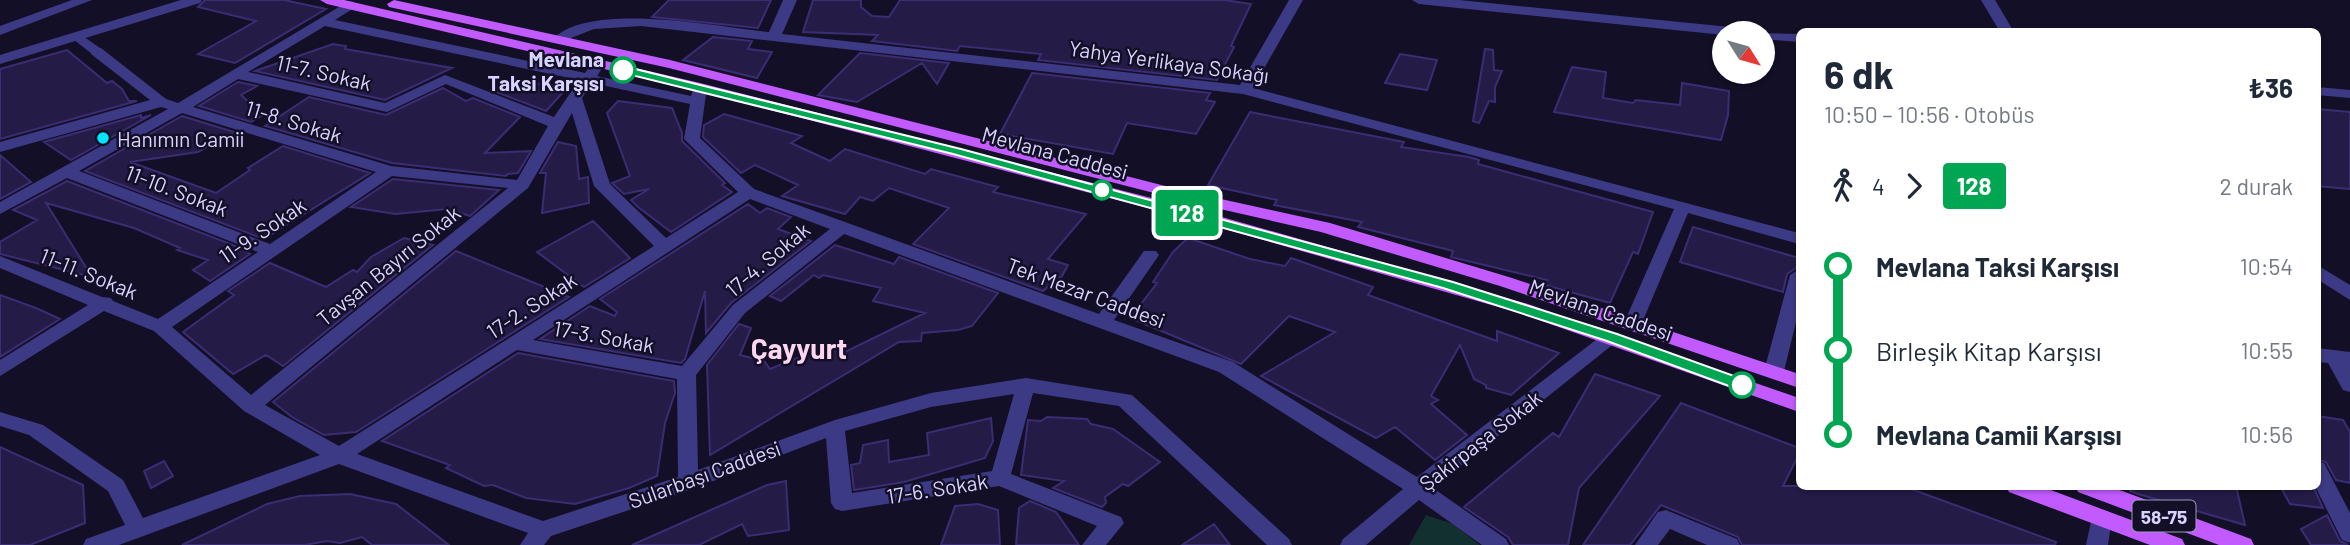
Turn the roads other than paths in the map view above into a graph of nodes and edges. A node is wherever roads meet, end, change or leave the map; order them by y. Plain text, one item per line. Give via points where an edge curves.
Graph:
1 (58, 0) edge
2 (85, 0) edge
3 (195, 0) edge
4 (327, 0) edge
5 (376, 0) edge
6 (790, 0) edge
7 (1296, 0) edge
8 (1419, 0) edge
9 (1988, 0) edge
10 (349, 5) junction
11 (0, 20) edge
12 (322, 21) junction
13 (2005, 28) edge
14 (1712, 29) edge
15 (0, 31) edge
16 (77, 36) junction
17 (1775, 36) edge
18 (561, 38) junction
19 (773, 38) junction
20 (1796, 38) edge
21 (96, 51) joint
22 (0, 60) edge
23 (593, 72) junction
24 (236, 74) junction
25 (1244, 90) junction
26 (2321, 91) edge
27 (698, 94) junction
28 (2350, 94) edge
29 (575, 99) junction
30 (161, 102) junction
31 (180, 108) junction
32 (557, 124) junction
33 (0, 147) edge
34 (389, 171) junction
35 (66, 172) junction
36 (522, 185) junction
37 (748, 193) junction
38 (1683, 206) junction
39 (0, 209) edge
40 (841, 228) junction
41 (1796, 238) edge
42 (664, 246) junction
43 (272, 251) junction
44 (1150, 255) dead end
45 (0, 262) edge
46 (2321, 274) edge
47 (1796, 287) edge
48 (2350, 295) edge
49 (105, 303) junction
50 (1103, 323) junction
51 (1633, 323) junction
52 (160, 327) junction
53 (1612, 338) junction
54 (514, 343) junction
55 (2334, 357) edge
56 (0, 369) edge
57 (1774, 371) junction
58 (687, 374) junction
59 (1796, 380) edge
60 (1026, 385) junction
61 (2350, 385) edge
62 (1796, 404) edge
63 (251, 406) junction
64 (0, 419) edge
65 (835, 427) junction
66 (339, 456) junction
67 (2321, 476) edge
68 (1000, 478) junction
69 (688, 482) junction
70 (1418, 488) junction
71 (2027, 490) edge
72 (2096, 490) edge
73 (2101, 518) junction
74 (137, 528) junction
75 (2350, 534) edge
76 (537, 538) edge
77 (94, 545) edge
78 (1093, 545) edge
79 (1281, 545) edge
80 (1351, 545) edge
81 (1498, 545) edge
82 (1646, 545) edge
83 (1729, 545) edge
84 (2096, 545) edge
85 (2174, 545) edge
86 (2243, 545) edge

1 - 11 street
2 - 15 street
3 - 16 street
4 - 10 main road, Mevlana Caddesi
5 - 18 main road, Mevlana Caddesi
6 - 19 street
7 - 25 street
8 - 14 street
9 - 13 street
10 - 12 street
10 - 23 main road, Mevlana Caddesi
12 - 23 street
12 - 24 street
16 - 21 street, 11-8. Sokak
16 - 22 street
17 - 20 street
18 - 19 street, Yahya Yerlikaya Sokağı via 592,25 641,22
18 - 51 main road, Mevlana Caddesi via 1324,227
19 - 25 street, Yahya Yerlikaya Sokağı
21 - 30 street, 11-8. Sokak
23 - 27 main road, Mevlana Caddesi
23 - 29 street, Tavşan Bayırı Sokak
24 - 31 street
24 - 32 street, 11-7. Sokak via 387,108 445,79
25 - 38 street, Yahya Yerlikaya Sokağı
26 - 28 street
27 - 37 street, Tek Mezar Caddesi via 692,139
27 - 53 main road, Mevlana Caddesi via 1208,219 1448,285
29 - 32 street, Tavşan Bayırı Sokak
29 - 42 street via 602,186
30 - 31 street, 11-8. Sokak
30 - 33 street
31 - 34 street, 11-8. Sokak
31 - 35 street
32 - 36 street, Tavşan Bayırı Sokak
34 - 36 street, 11-8. Sokak
34 - 43 street, 11-9. Sokak
35 - 39 street
35 - 43 street, 11-10. Sokak
36 - 63 street, Tavşan Bayırı Sokak
37 - 40 street, Tek Mezar Caddesi
37 - 42 street, 17-2. Sokak
38 - 41 street, Yahya Yerlikaya Sokağı
38 - 51 street
40 - 50 street, Tek Mezar Caddesi
40 - 58 street, 17-4. Sokak via 739,309
42 - 54 street, 17-2. Sokak
43 - 52 street, 11-9. Sokak
44 - 50 street
45 - 49 street, 11-11. Sokak
46 - 48 street
47 - 57 street
49 - 52 street, 11-11. Sokak
49 - 56 street
50 - 70 street, Tek Mezar Caddesi via 1226,367
51 - 57 main road, Mevlana Caddesi
52 - 63 street, 11-11. Sokak
53 - 62 main road, Mevlana Caddesi
53 - 70 street, Şakirpaşa Sokak
54 - 58 street, 17-3. Sokak
54 - 66 street, 17-2. Sokak
55 - 61 street
57 - 59 main road, Mevlana Caddesi
58 - 69 street
60 - 65 street, Sularbaşı Caddesi via 931,400
60 - 68 street
60 - 79 street, Sularbaşı Caddesi via 1125,400
63 - 66 street
64 - 74 street via 36,430 116,486
65 - 68 street, 17-6. Sokak via 842,503
65 - 69 street, Sularbaşı Caddesi
66 - 74 street
66 - 76 street, Sularbaşı Caddesi
67 - 75 street
68 - 78 street, 17-6. Sokak via 1113,523
69 - 76 street, Sularbaşı Caddesi
70 - 80 street, Şakirpaşa Sokak
70 - 81 street, Tek Mezar Caddesi
71 - 73 main road, 58-75
72 - 86 main road, 58-75
73 - 84 street
73 - 85 main road, 58-75
74 - 77 street
82 - 83 street via 1665,518

